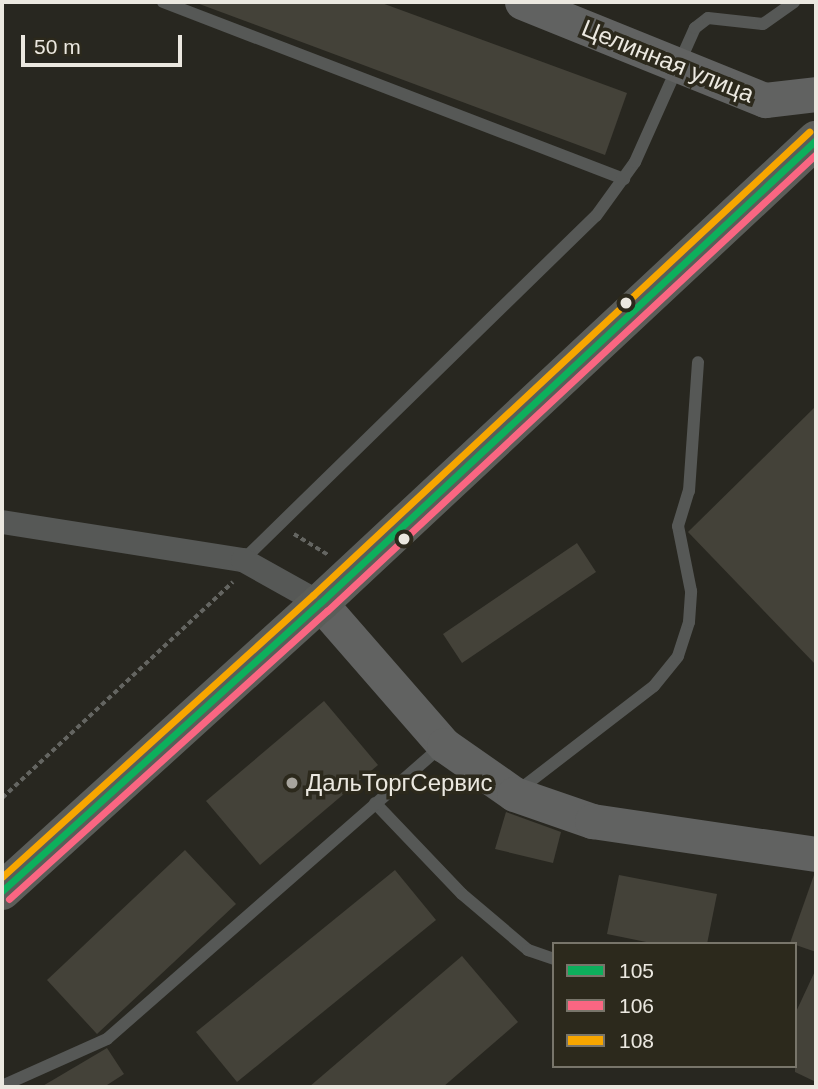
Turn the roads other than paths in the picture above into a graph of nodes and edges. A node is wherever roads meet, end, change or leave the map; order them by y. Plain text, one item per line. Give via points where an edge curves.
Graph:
1 (163, 2) edge
2 (522, 2) edge
3 (794, 2) edge
4 (678, 64) junction
5 (816, 94) edge
6 (816, 140) edge
7 (624, 179) junction
8 (698, 362) dead end
9 (2, 522) edge
10 (249, 563) junction
11 (320, 603) junction
12 (444, 745) junction
13 (514, 794) junction
14 (375, 803) junction
15 (816, 854) edge
16 (2, 891) edge
17 (552, 958) edge
18 (2, 1086) edge

1 - 7 lane
2 - 4 street, Целинная улица
3 - 4 lane via 763,24 708,18 695,27
4 - 5 street, Целинная улица via 765,100
4 - 7 lane via 655,122
6 - 11 highway
7 - 10 lane via 596,216
8 - 13 lane via 689,491 678,526 691,591 689,622 678,656 654,687
9 - 10 street
10 - 11 street
11 - 12 street
11 - 16 highway
12 - 13 street
12 - 14 lane
13 - 15 street via 592,821
14 - 17 lane via 462,894 528,950
14 - 18 lane via 107,1039

